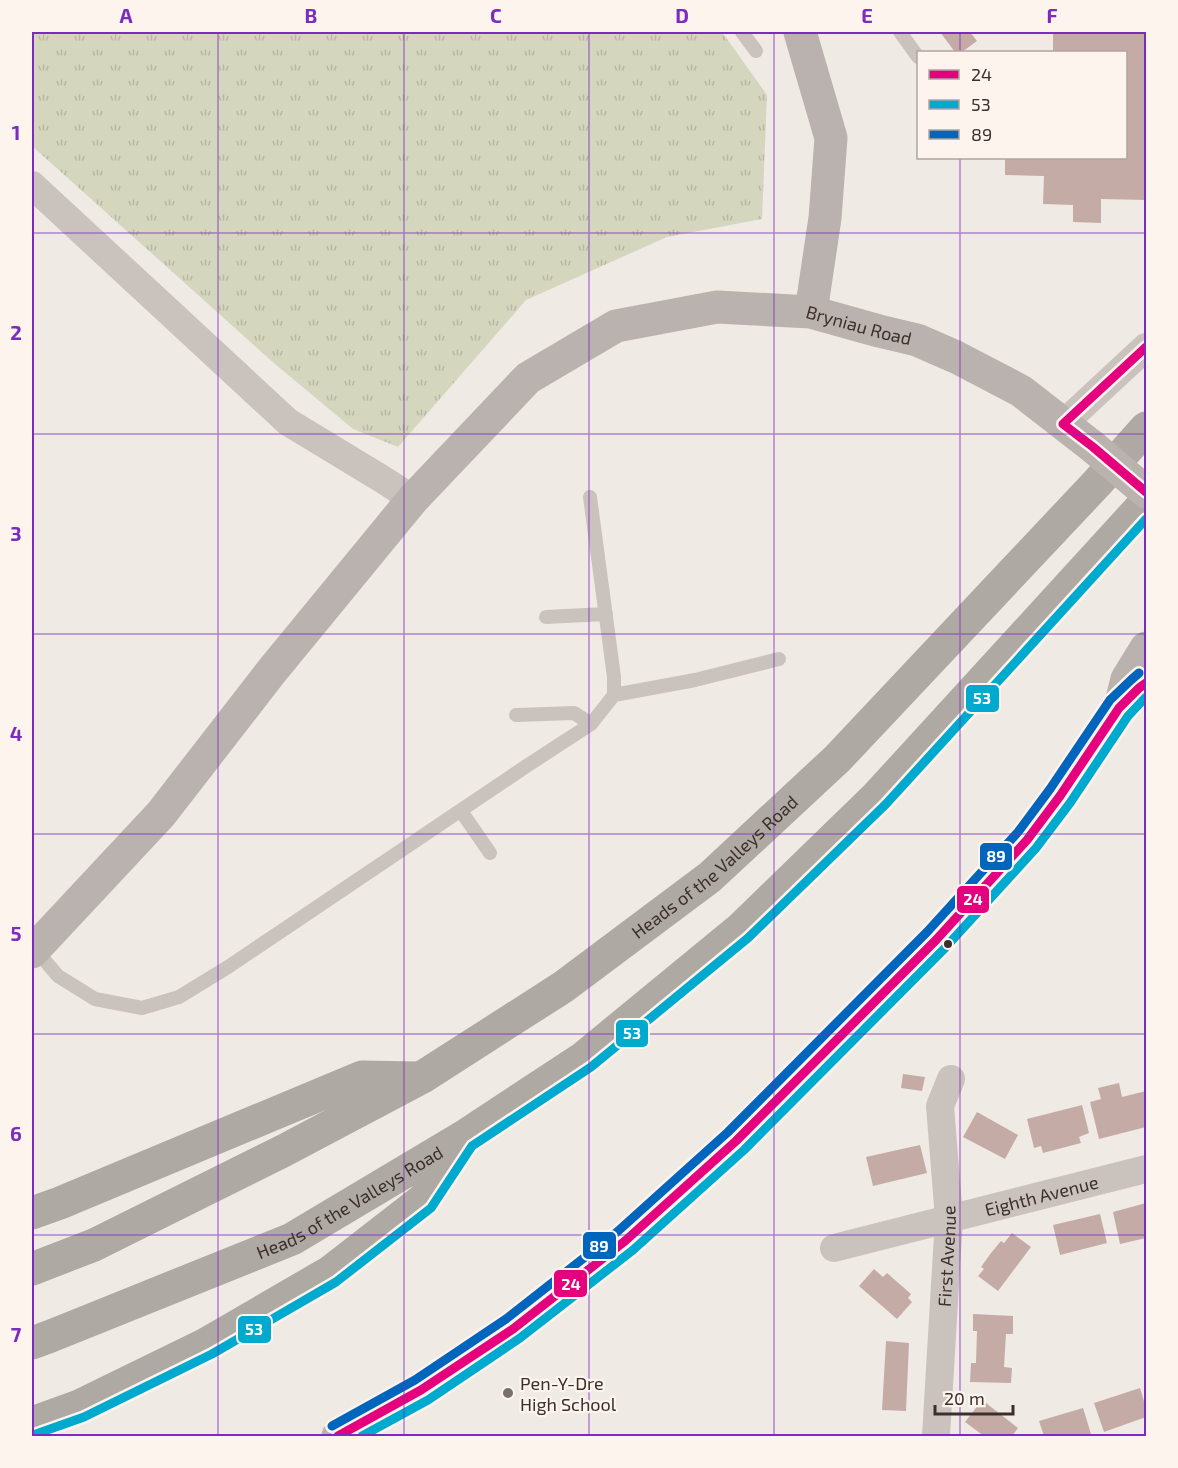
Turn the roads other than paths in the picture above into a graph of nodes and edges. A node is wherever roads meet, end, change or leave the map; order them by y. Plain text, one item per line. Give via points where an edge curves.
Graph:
1 (742, 32) edge
2 (800, 32) edge
3 (900, 32) edge
4 (756, 51) dead end
5 (917, 56) edge
6 (32, 185) edge
7 (811, 312) junction
8 (1146, 347) edge
9 (1063, 424) junction
10 (1146, 428) edge
11 (1146, 492) edge
12 (590, 496) dead end
13 (413, 499) junction
14 (1146, 502) edge
15 (606, 614) junction
16 (546, 617) dead end
17 (1146, 648) edge
18 (779, 659) dead end
19 (1146, 683) edge
20 (614, 695) junction
21 (1119, 708) junction
22 (516, 715) dead end
23 (591, 724) junction
24 (461, 811) junction
25 (490, 853) dead end
26 (33, 951) edge
27 (421, 1078) junction
28 (951, 1079) dead end
29 (463, 1137) junction
30 (1146, 1168) edge
31 (32, 1213) edge
32 (950, 1218) junction
33 (834, 1248) dead end
34 (32, 1269) edge
35 (32, 1343) edge
36 (32, 1423) edge
37 (338, 1437) edge
38 (936, 1437) edge

1 - 4 lane
2 - 7 street, Bryniau Road via 831,138 825,218
3 - 5 lane
6 - 13 street via 288,422
7 - 9 street, Bryniau Road via 917,340 956,357 1021,391
7 - 13 street via 717,307 616,326 528,378
8 - 9 street
9 - 11 street, Bryniau Road, bridge
10 - 27 highway, Heads of the Valleys Road via 837,759 710,877 563,987
12 - 15 lane
13 - 26 street via 161,814
14 - 29 highway, Heads of the Valleys Road via 877,796 740,929 583,1058
15 - 16 lane
15 - 20 lane
17 - 21 street via 1127,679
18 - 20 lane
19 - 21 street
20 - 23 lane
21 - 37 street via 1027,840 936,940 736,1141 625,1241 513,1329 421,1390
22 - 23 lane via 574,713
23 - 24 lane
24 - 25 lane
24 - 26 lane via 179,997 142,1008 95,999 58,976
27 - 31 highway via 362,1077
27 - 34 highway, Heads of the Valleys Road via 104,1240
28 - 32 street, First Avenue via 940,1106
29 - 35 highway, Heads of the Valleys Road via 292,1239
29 - 36 highway via 424,1199 330,1272 206,1344 79,1406
30 - 32 street, Eighth Avenue
32 - 33 street, Eighth Avenue
32 - 38 street, First Avenue

